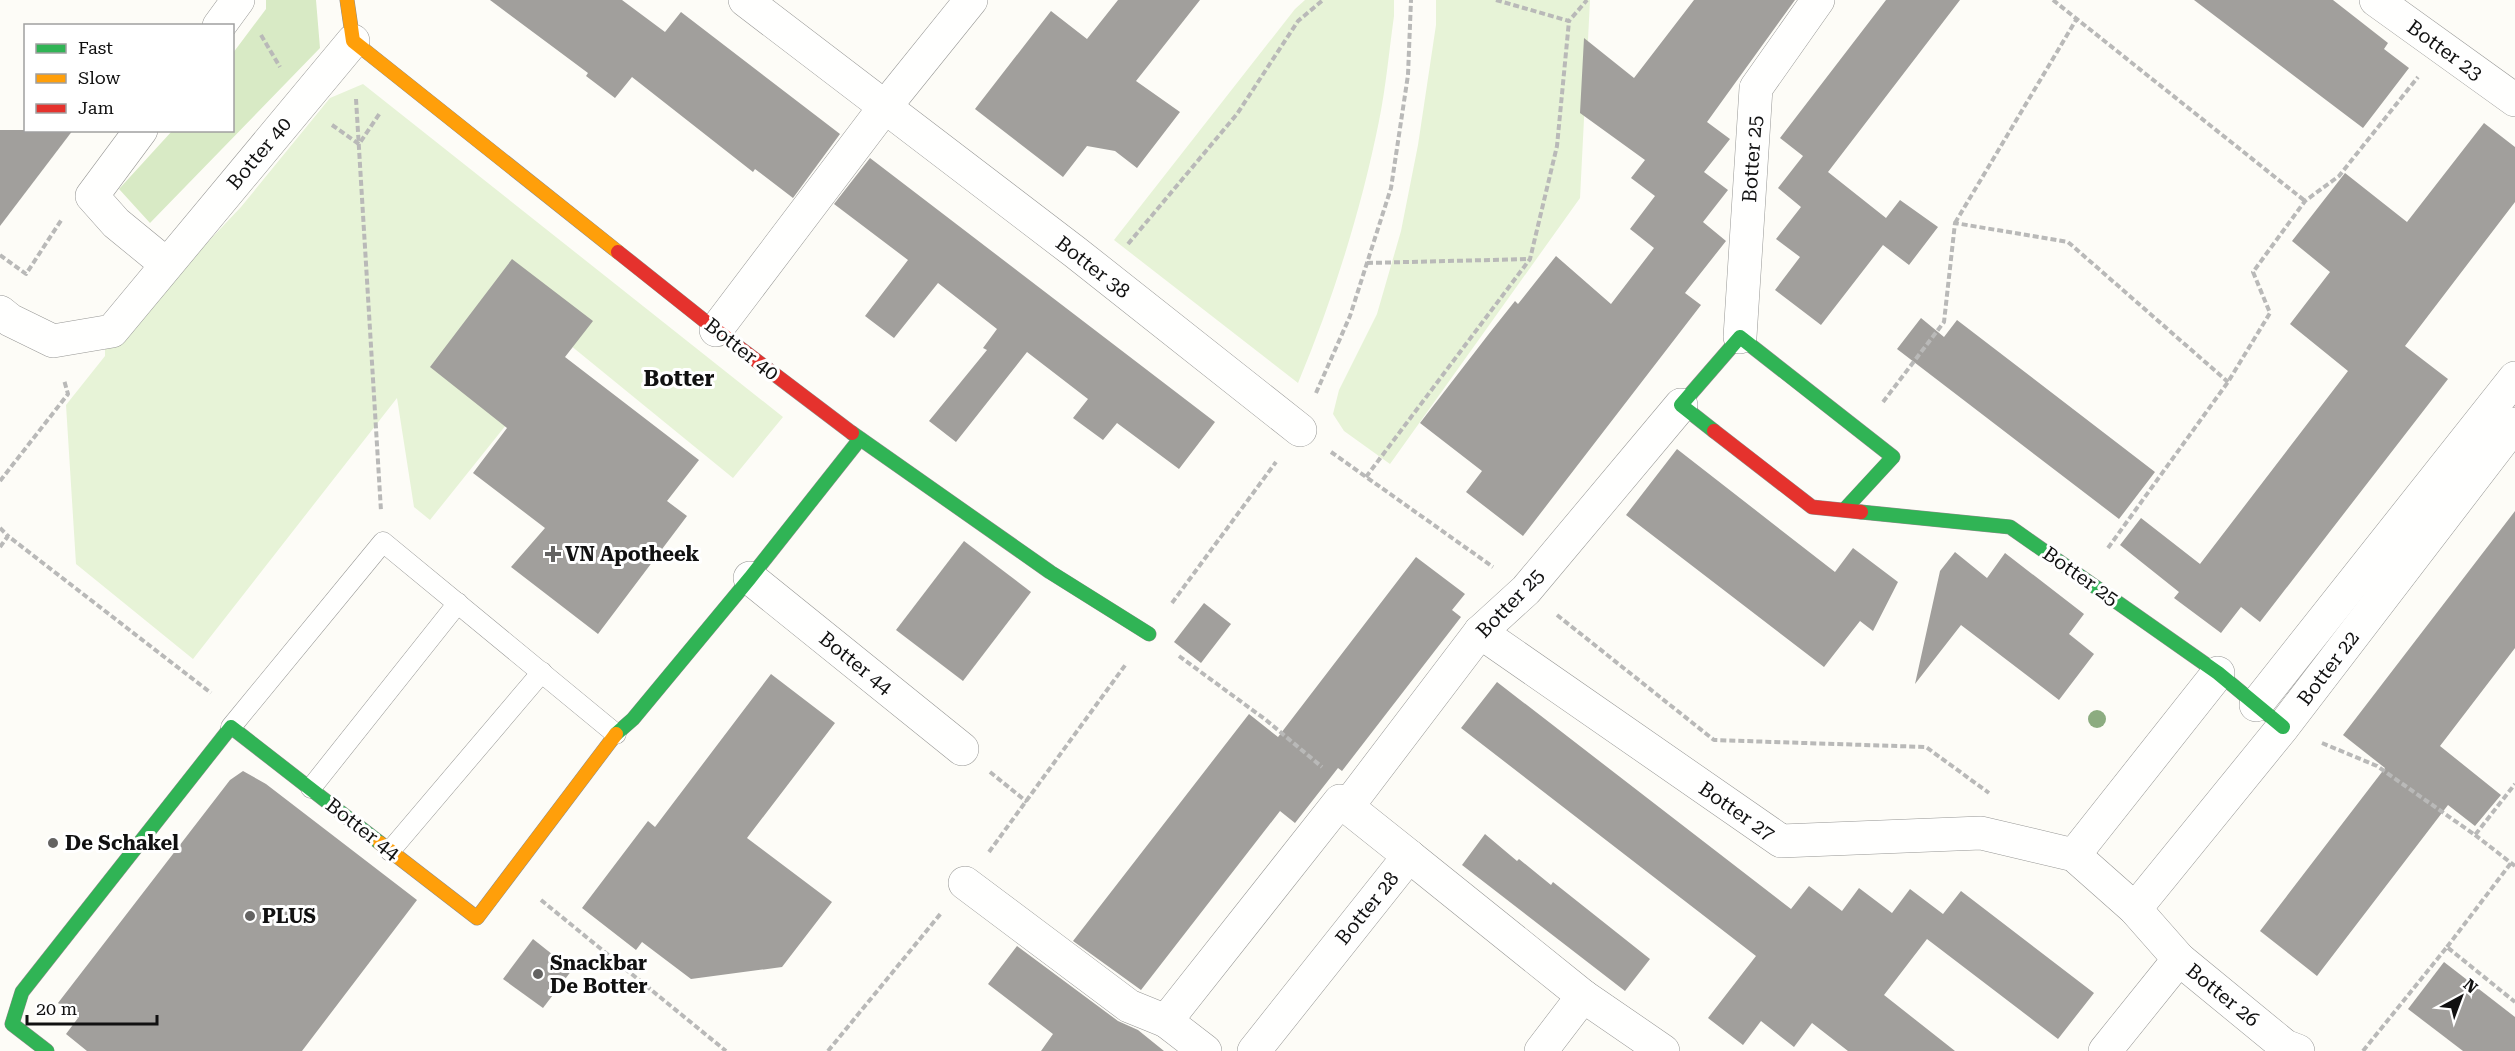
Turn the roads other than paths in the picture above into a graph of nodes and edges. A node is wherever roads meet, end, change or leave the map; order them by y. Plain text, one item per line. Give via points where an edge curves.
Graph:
1 (238, 0) edge
2 (347, 0) edge
3 (745, 0) edge
4 (971, 0) edge
5 (1818, 0) edge
6 (2376, 0) edge
7 (220, 24) edge
8 (352, 41) junction
9 (2515, 100) edge
10 (884, 108) junction
11 (140, 132) edge
12 (166, 264) junction
13 (0, 312) edge
14 (716, 330) junction
15 (1740, 336) junction
16 (2515, 378) edge
17 (1681, 405) junction
18 (2515, 424) edge
19 (1300, 430) road end
20 (860, 439) junction
21 (1845, 509) junction
22 (750, 578) junction
23 (458, 603) junction
24 (1480, 632) junction
25 (1149, 633) road end
26 (542, 672) junction
27 (2218, 673) junction
28 (2256, 705) junction
29 (235, 721) junction
30 (2283, 727) junction
31 (616, 734) junction
32 (962, 748) dead end
33 (311, 788) junction
34 (1344, 804) junction
35 (390, 851) junction
36 (2074, 855) junction
37 (1409, 856) junction
38 (965, 883) road end
39 (2135, 909) junction
40 (2179, 959) junction
41 (1583, 996) junction
42 (1166, 1022) junction
43 (47, 1051) edge
44 (1205, 1051) edge
45 (1254, 1051) edge
46 (1541, 1051) edge
47 (1663, 1051) edge
48 (2105, 1051) edge
49 (2298, 1051) edge

1 - 7 street
2 - 8 street
3 - 10 street, Botter 38
4 - 10 street
5 - 15 street, Botter 25 via 1756,88
6 - 9 street, Botter 23
8 - 12 street, Botter 40
8 - 14 street, Botter 40
10 - 14 street
10 - 19 street, Botter 38
11 - 12 street via 92,196 116,223
12 - 13 street, Botter 40 via 112,331 53,341
14 - 20 street, Botter 40
15 - 17 street, Botter 25
15 - 21 street via 1893,457
16 - 28 street, Botter 22
17 - 21 street, Botter 25 via 1812,507
17 - 24 street, Botter 25 via 1526,590
18 - 30 street, Botter 22
20 - 22 street, Botter 44
20 - 25 street, Botter 40 via 1050,572
21 - 27 street, Botter 25 via 2010,527
22 - 31 street, Botter 44 via 633,719
22 - 32 street, Botter 44
23 - 26 lane
23 - 29 lane via 383,542
23 - 33 lane
24 - 34 street, Botter 25
24 - 36 street, Botter 27 via 1781,842 1981,834
26 - 31 lane
26 - 35 lane
27 - 28 street, Botter 25
27 - 36 street
28 - 30 street, Botter 25
29 - 33 street, Botter 44
29 - 43 street via 22,992 12,1024
30 - 39 street, Botter 22
31 - 35 street, Botter 44 via 477,918
33 - 35 street, Botter 44
34 - 37 street
34 - 42 street
36 - 39 street, Botter 27
37 - 41 street, Botter 28
37 - 45 street, Botter 28
38 - 42 street via 1129,1006
39 - 40 street, Botter 27
40 - 48 street
40 - 49 street, Botter 26 via 2285,1046
41 - 46 street
41 - 47 street, Botter 28
42 - 44 street

